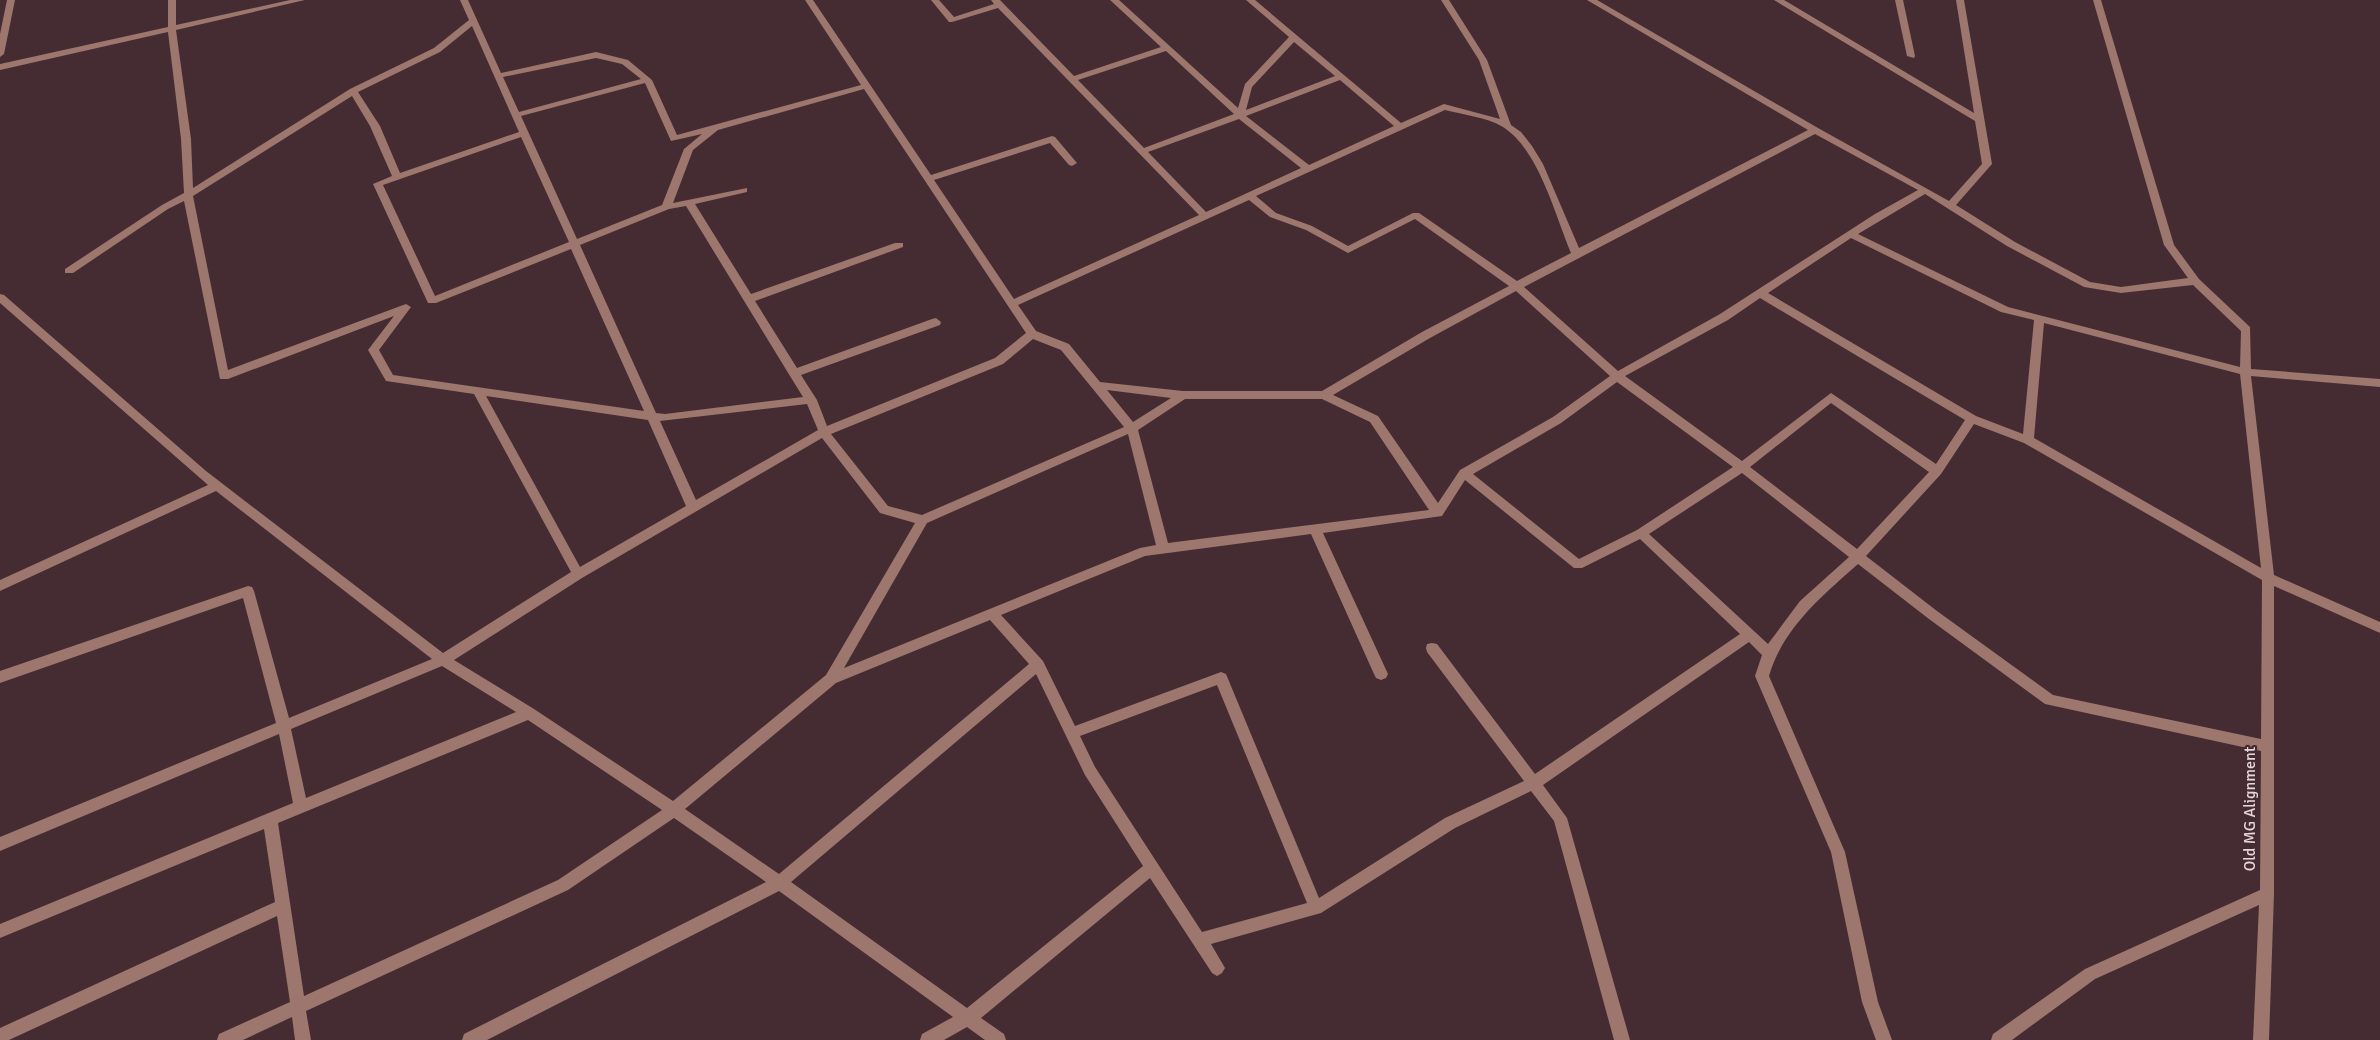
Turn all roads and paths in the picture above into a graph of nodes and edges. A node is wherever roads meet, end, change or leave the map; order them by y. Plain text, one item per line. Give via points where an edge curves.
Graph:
1 (11, 0) edge
2 (172, 0) edge
3 (248, 0) edge
4 (301, 0) edge
5 (464, 0) edge
6 (808, 0) edge
7 (935, 0) edge
8 (1114, 0) edge
9 (1250, 0) edge
10 (1445, 0) edge
11 (1591, 0) edge
12 (1899, 0) edge
13 (1960, 0) edge
14 (2097, 0) edge
15 (1783, 1) edge
16 (997, 3) edge
17 (248, 12) junction
18 (473, 21) junction
19 (172, 30) junction
20 (1294, 37) junction
21 (1167, 48) junction
22 (0, 54) edge
23 (1911, 56) dead end
24 (0, 68) edge
25 (498, 76) junction
26 (1341, 77) junction
27 (1074, 79) junction
28 (648, 80) junction
29 (867, 86) junction
30 (353, 91) junction
31 (516, 115) junction
32 (1240, 115) junction
33 (1980, 120) junction
34 (1507, 125) junction
35 (1400, 127) junction
36 (714, 128) junction
37 (1815, 130) junction
38 (524, 133) junction
39 (1143, 151) junction
40 (1072, 163) dead end
41 (1308, 169) junction
42 (397, 177) junction
43 (929, 179) junction
44 (744, 190) dead end
45 (1925, 190) junction
46 (188, 195) junction
47 (1249, 195) junction
48 (689, 202) junction
49 (1950, 206) junction
50 (666, 207) junction
51 (1205, 216) junction
52 (1850, 234) junction
53 (573, 243) junction
54 (899, 245) dead end
55 (1576, 254) junction
56 (69, 271) dead end
57 (2195, 281) junction
58 (1518, 287) junction
59 (1760, 293) junction
60 (0, 297) edge
61 (749, 299) junction
62 (1012, 304) junction
63 (2039, 318) junction
64 (936, 321) dead end
65 (1032, 334) junction
66 (2245, 372) junction
67 (794, 373) junction
68 (1617, 376) junction
69 (2380, 383) edge
70 (1096, 385) junction
71 (478, 391) junction
72 (1183, 395) junction
73 (1324, 395) junction
74 (811, 400) junction
75 (651, 416) junction
76 (1972, 419) junction
77 (1132, 428) junction
78 (824, 432) junction
79 (2028, 440) junction
80 (1742, 467) junction
81 (1937, 471) junction
82 (1464, 473) junction
83 (217, 486) junction
84 (693, 507) junction
85 (1438, 513) junction
86 (923, 520) junction
87 (1315, 529) junction
88 (1641, 533) junction
89 (1163, 549) junction
90 (1858, 556) junction
91 (578, 574) junction
92 (2268, 579) junction
93 (0, 586) edge
94 (992, 613) junction
95 (2380, 628) edge
96 (1750, 634) junction
97 (1432, 648) dead end
98 (1769, 652) junction
99 (443, 660) junction
100 (1038, 665) junction
101 (1381, 674) dead end
102 (0, 677) edge
103 (831, 679) junction
104 (529, 713) junction
105 (284, 726) junction
106 (1072, 734) junction
107 (2267, 746) junction
108 (1534, 783) junction
109 (301, 807) junction
110 (673, 810) junction
111 (270, 820) junction
112 (0, 844) edge
113 (1152, 867) junction
114 (779, 883) junction
115 (2267, 894) junction
116 (283, 906) junction
117 (1316, 908) junction
118 (0, 931) edge
119 (1200, 940) junction
120 (1217, 968) dead end
121 (297, 1006) junction
122 (968, 1018) junction
123 (0, 1036) edge
124 (225, 1040) edge
125 (303, 1040) edge
126 (470, 1040) edge
127 (928, 1040) edge
128 (998, 1040) edge
129 (1622, 1040) edge
130 (1884, 1040) edge
131 (1999, 1040) edge
132 (2261, 1040) edge

1 - 22 street
2 - 19 street
3 - 17 street
4 - 17 street
5 - 18 street
6 - 29 street
7 - 16 street via 952,20
8 - 21 street
9 - 20 street
10 - 34 street via 1483,60
11 - 37 street
12 - 23 street
13 - 33 street
14 - 57 street, Old MG Alignment via 2169,244
15 - 33 street
16 - 27 street
17 - 19 street
18 - 25 street
18 - 30 street via 437,50
19 - 24 street
19 - 46 street via 186,139
20 - 26 street
20 - 32 street via 1248,86
21 - 27 street
21 - 32 street
25 - 28 street via 596,55 625,63
25 - 31 street
26 - 32 street
26 - 35 street
27 - 39 street
28 - 31 street
28 - 36 street via 674,139
29 - 36 street
29 - 43 street
30 - 42 street via 375,126
30 - 46 street
31 - 38 street
32 - 39 street
32 - 41 street
33 - 49 street via 1987,164
34 - 35 street via 1444,106
34 - 55 street via 1539,163
35 - 41 street
36 - 50 street via 689,149
37 - 45 street
37 - 55 street
38 - 42 street
38 - 53 street
39 - 51 street
40 - 43 street via 1052,139
41 - 47 street
42 - 53 street via 378,184 432,301
43 - 62 street
44 - 48 street
45 - 49 street
45 - 52 street
46 - 56 street
46 - 71 street via 224,376 406,307 373,350 390,378
47 - 51 street
47 - 58 street via 1273,215 1309,228 1348,250 1416,215
48 - 50 street
48 - 61 street
49 - 57 street via 2088,285 2121,290
50 - 53 street
51 - 62 street
52 - 59 street
52 - 63 street via 2005,310
53 - 75 street
54 - 61 street
55 - 58 street
57 - 66 street, Old MG Alignment via 2246,330
58 - 68 street
58 - 73 street
59 - 68 street
59 - 76 street
60 - 83 street
61 - 67 street
62 - 65 street
63 - 66 street
63 - 79 street
64 - 67 street
65 - 70 street via 1065,347
65 - 78 street via 999,361
66 - 69 street
66 - 92 street, Old MG Alignment
67 - 74 street
68 - 80 street
68 - 82 street via 1557,420
70 - 72 street
70 - 77 street
71 - 75 street
71 - 91 street
72 - 73 street
72 - 77 street
73 - 85 street via 1374,419
74 - 75 street via 665,418
74 - 78 street
75 - 84 street
76 - 79 street
76 - 81 street
77 - 86 street
77 - 89 street
78 - 84 street
78 - 86 street via 884,510
79 - 92 street
80 - 81 street via 1831,397
80 - 88 street
80 - 90 street
81 - 90 street
82 - 85 street
82 - 88 street via 1578,565
83 - 93 street
83 - 99 street
84 - 91 street
85 - 87 street
86 - 103 street
87 - 89 street
87 - 101 street
88 - 96 street
89 - 94 street via 1144,551
90 - 98 street via 1804,605
90 - 107 street via 2050,700
91 - 99 street
92 - 95 street
92 - 107 street, Old MG Alignment
94 - 100 street
94 - 103 street
96 - 98 street
96 - 108 street
97 - 108 street
98 - 130 street via 1762,676 1838,852 1870,1002
99 - 104 street
99 - 105 street
100 - 106 street
100 - 114 street
102 - 105 street via 248,591
103 - 110 street
104 - 109 street
104 - 110 street
105 - 109 street
105 - 112 street
106 - 113 street via 1090,771
106 - 117 street via 1221,678
107 - 115 street, Old MG Alignment
108 - 117 street via 1450,823
108 - 129 street via 1560,818
109 - 111 street
110 - 114 street
110 - 121 street via 563,885
111 - 116 street
111 - 118 street
113 - 119 street
113 - 122 street
114 - 122 street
114 - 126 street
115 - 131 street via 2090,974
115 - 132 street, Old MG Alignment
116 - 121 street
116 - 123 street
117 - 119 street
119 - 120 street
121 - 124 street
121 - 125 street
122 - 127 street
122 - 128 street

